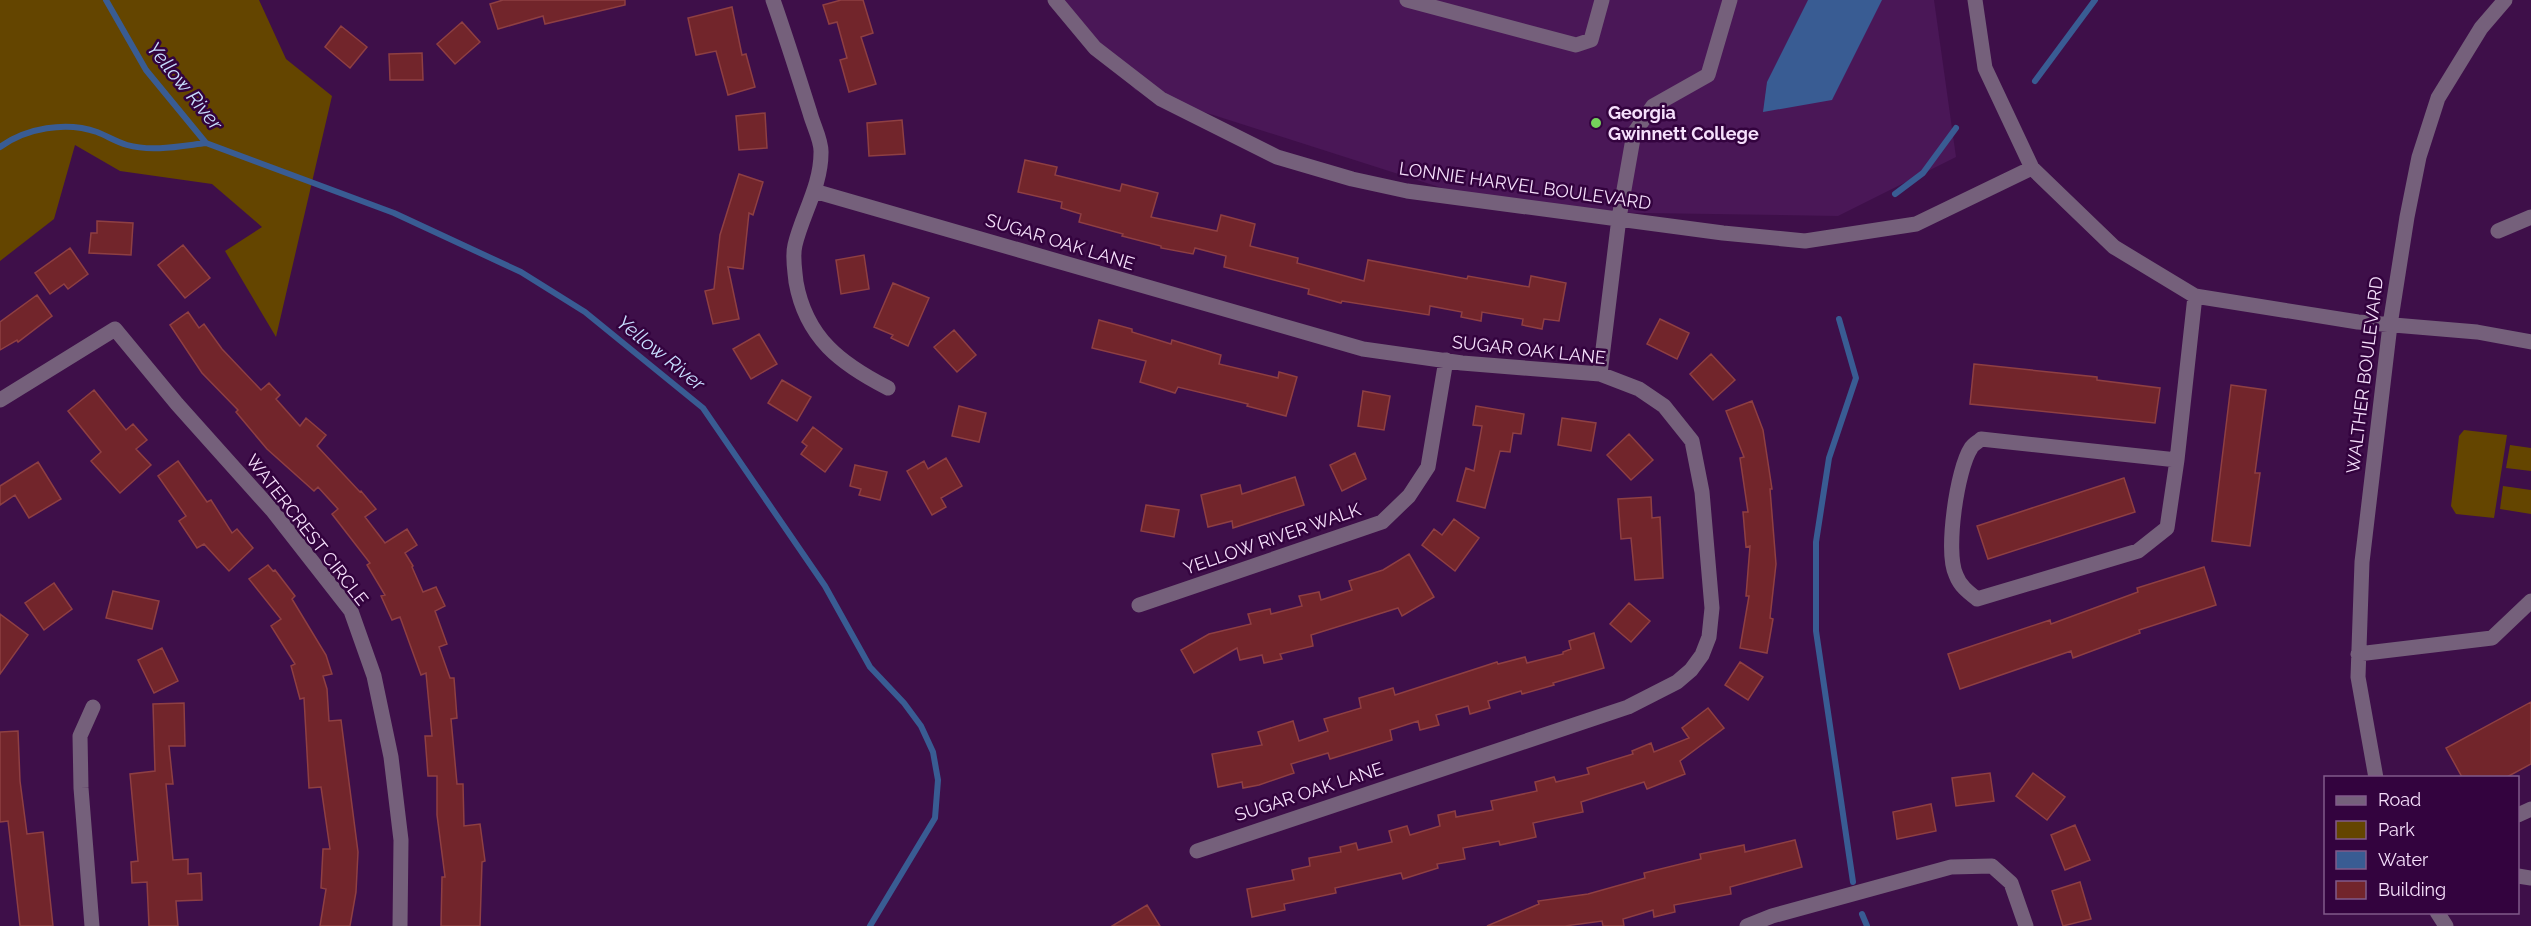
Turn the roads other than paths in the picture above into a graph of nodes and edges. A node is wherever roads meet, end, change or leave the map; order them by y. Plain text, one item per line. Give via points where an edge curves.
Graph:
1 (772, 0) edge
2 (1055, 0) edge
3 (1407, 0) edge
4 (1602, 0) edge
5 (1730, 0) edge
6 (1975, 0) edge
7 (2505, 0) edge
8 (2032, 168) junction
9 (814, 190) junction
10 (2531, 217) edge
11 (1619, 218) junction
12 (2498, 231) dead end
13 (2195, 296) junction
14 (2390, 325) junction
15 (2531, 342) edge
16 (1446, 360) junction
17 (1600, 374) junction
18 (888, 388) dead end
19 (0, 400) edge
20 (2177, 460) junction
21 (2531, 601) edge
22 (1139, 605) dead end
23 (2358, 654) junction
24 (93, 707) dead end
25 (2376, 776) edge
26 (1197, 851) dead end
27 (92, 926) edge
28 (400, 926) edge
29 (1747, 926) edge
30 (2026, 926) edge

1 - 9 street via 822,151
2 - 11 street, LONNIE HARVEL BOULEVARD via 1095,48 1161,99 1277,157 1407,191
3 - 4 street via 1576,45 1591,40
5 - 11 street via 1708,75 1653,106 1634,133
6 - 8 street via 1985,68
7 - 14 street, WALTHER BOULEVARD via 2481,28 2438,98 2419,157
8 - 11 street, LONNIE HARVEL BOULEVARD via 1916,224 1805,241
8 - 13 street via 2114,247
9 - 16 street, SUGAR OAK LANE via 1363,350
9 - 18 street via 795,247 794,270 804,309 820,339 837,358
10 - 12 street
11 - 17 street
13 - 14 street
13 - 20 street
14 - 15 street via 2477,332
14 - 23 street, WALTHER BOULEVARD via 2362,562
16 - 17 street, SUGAR OAK LANE
16 - 22 street, YELLOW RIVER WALK via 1428,467 1409,496 1382,522
17 - 26 street, SUGAR OAK LANE via 1639,389 1664,406 1692,441 1702,492 1712,608 1709,637 1691,670 1677,682 1628,707
19 - 28 street, WATERCREST CIRCLE via 115,329 272,510 351,611 375,676 391,757 401,840
20 - 20 street via 1982,439 1966,457 1959,491 1950,549 1955,574 1965,590 1977,599 2138,550 2167,528
21 - 23 street via 2492,638
23 - 25 street, WALTHER BOULEVARD via 2358,677
24 - 27 street via 80,736
29 - 30 street via 1951,867 1992,866 2011,884

